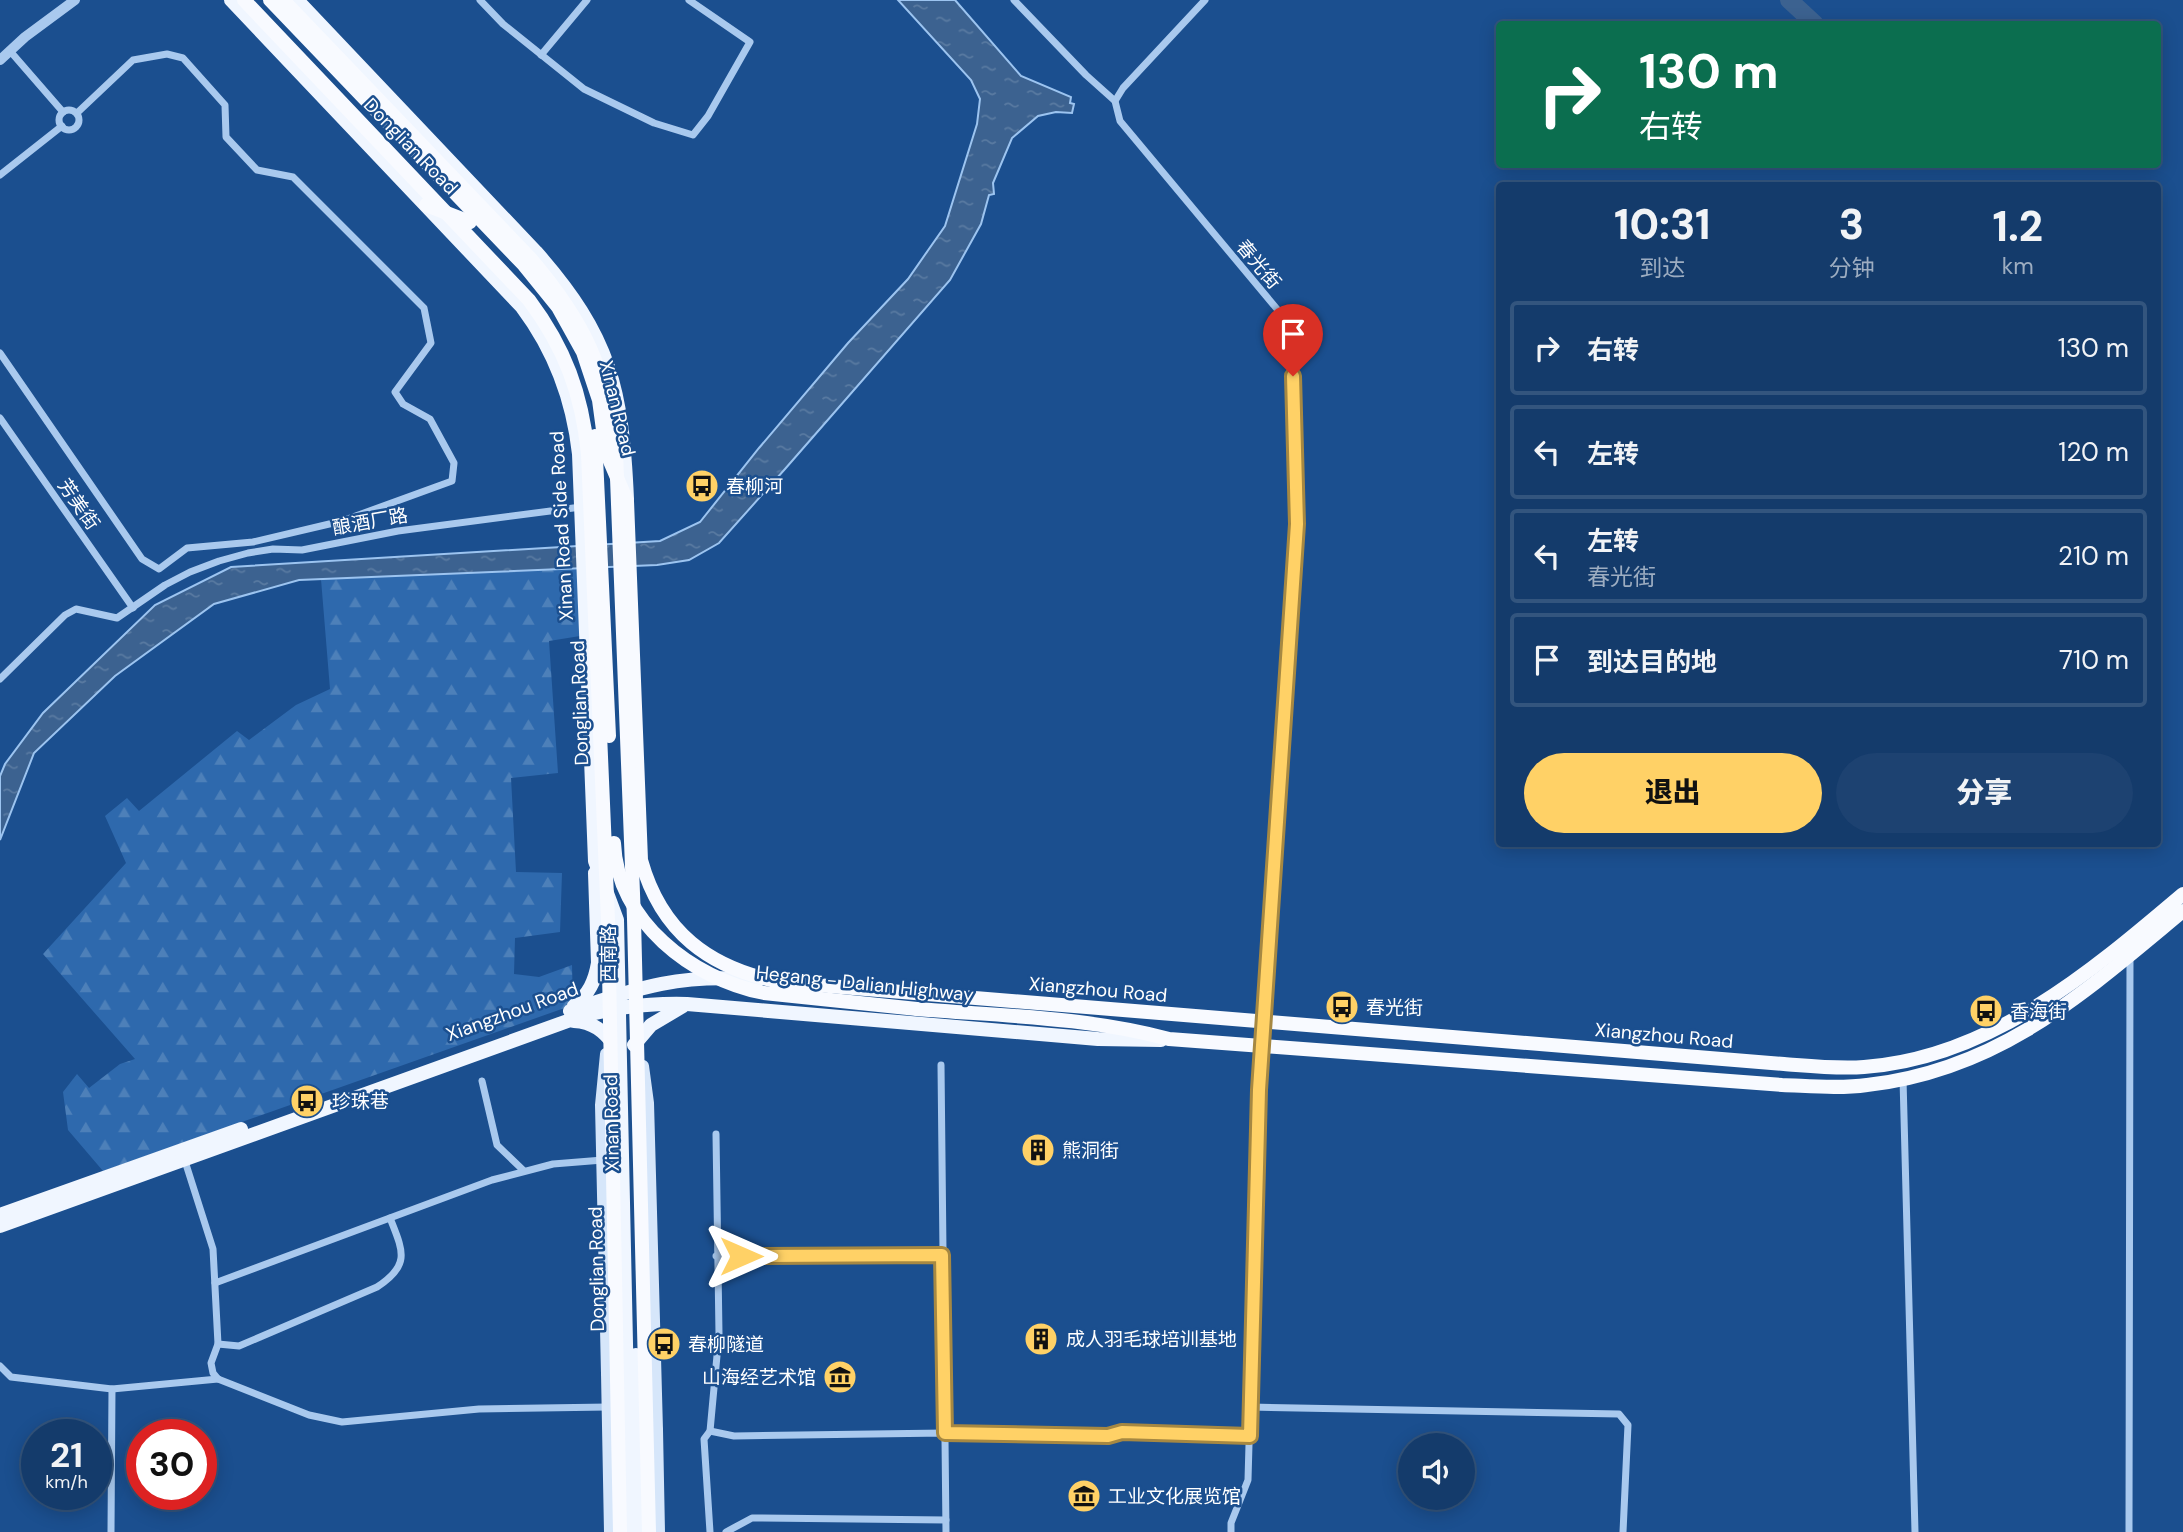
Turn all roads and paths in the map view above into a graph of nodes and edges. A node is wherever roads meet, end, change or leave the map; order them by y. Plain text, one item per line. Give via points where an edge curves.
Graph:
1 (75, 0) edge
2 (231, 0) edge
3 (244, 0) edge
4 (257, 0) edge
5 (270, 0) edge
6 (284, 0) edge
7 (296, 0) edge
8 (480, 0) edge
9 (587, 0) edge
10 (689, 0) edge
11 (1014, 0) edge
12 (1205, 0) edge
13 (10, 51) junction
14 (541, 55) junction
15 (0, 60) edge
16 (1115, 101) junction
17 (63, 112) junction
18 (77, 113) junction
19 (62, 126) junction
20 (0, 175) edge
21 (426, 205) junction
22 (470, 222) junction
23 (0, 353) edge
24 (0, 418) edge
25 (627, 501) junction
26 (599, 505) junction
27 (581, 507) junction
28 (133, 608) junction
29 (0, 679) edge
30 (609, 736) joint
31 (641, 860) junction
32 (594, 861) junction
33 (2183, 894) edge
34 (2183, 911) edge
35 (622, 920) junction
36 (2130, 937) junction
37 (2130, 955) junction
38 (780, 982) junction
39 (687, 1004) junction
40 (623, 1006) junction
41 (567, 1016) junction
42 (1263, 1022) junction
43 (1169, 1039) junction
44 (1262, 1046) junction
45 (625, 1056) junction
46 (941, 1065) dead end
47 (1903, 1079) junction
48 (482, 1081) dead end
49 (716, 1134) dead end
50 (183, 1155) junction
51 (622, 1159) junction
52 (523, 1170) junction
53 (0, 1215) edge
54 (390, 1218) junction
55 (0, 1226) edge
56 (942, 1255) junction
57 (716, 1256) junction
58 (215, 1283) junction
59 (218, 1344) junction
60 (0, 1366) edge
61 (218, 1379) junction
62 (112, 1389) junction
63 (608, 1407) junction
64 (1250, 1407) junction
65 (710, 1431) junction
66 (945, 1433) junction
67 (657, 1434) junction
68 (1250, 1436) junction
69 (638, 1467) junction
70 (946, 1520) junction
71 (111, 1532) edge
72 (610, 1532) edge
73 (620, 1532) edge
74 (630, 1532) edge
75 (640, 1532) edge
76 (649, 1532) edge
77 (659, 1532) edge
78 (710, 1532) edge
79 (726, 1532) edge
80 (946, 1532) edge
81 (1231, 1532) edge
82 (1623, 1532) edge
83 (1915, 1532) edge
84 (2129, 1532) edge

1 - 13 street
2 - 21 main road, Xinan Road Side Road
3 - 40 highway, Donglian Road, bridge via 529,300 555,338 575,383 588,454 608,920
4 - 22 highway, Xinan Road
5 - 25 highway, Xinan Road via 524,265 558,307 592,376 606,452
6 - 40 highway, Donglian Road, bridge via 530,258 579,324 601,373 615,452
7 - 25 main road via 537,252 573,297 600,345 617,397
8 - 14 street
9 - 14 street
10 - 14 street via 750,42 693,135 654,123 584,89
11 - 16 street
12 - 16 street
13 - 15 street
13 - 17 street
16 - 42 street, 春光街 via 1120,121 1292,327 1297,524
17 - 18 street
17 - 19 street via 59,117
18 - 19 street via 80,120 75,128
18 - 23 street via 132,60 167,54 184,58 225,105 226,137 257,170 293,177 424,308 431,343 395,392 403,404 430,419 454,463 452,481 342,521 253,542 187,548 159,569 142,559
19 - 20 street
21 - 22 highway
21 - 27 main road, Xinan Road Side Road via 522,307 546,343 565,386 576,430
22 - 26 highway, Xinan Road via 552,313 575,356 594,427
24 - 28 street, 芳美街
25 - 26 street, 酿酒厂路
25 - 31 highway, Xinan Road
26 - 27 street, 酿酒厂路
26 - 30 highway, Xinan Road
27 - 28 street, 酿酒厂路 via 385,533 302,550 248,553 190,572
27 - 32 main road, Xinan Road Side Road
28 - 29 street via 117,618 76,609
30 - 43 highway, Hegang - Dalian Highway, bridge via 617,871 654,932 709,976 744,989 782,995 1099,1024
31 - 32 highway
31 - 35 main road, 西南路
31 - 38 highway, Hegang - Dalian Highway via 660,906 697,947 732,969
32 - 35 main road, Xinan Road Side Road
32 - 41 main road via 596,974
33 - 36 highway, Xiangzhou Road
34 - 37 highway, Xiangzhou Road
35 - 40 main road, Xinan Road Side Road
36 - 37 street
36 - 42 highway, Xiangzhou Road via 2049,999 1985,1035 1918,1058 1864,1067
37 - 47 highway, Xiangzhou Road via 2026,1032 1957,1065
37 - 84 street
38 - 40 main road, Xiangzhou Road via 679,979
38 - 42 highway, Xiangzhou Road
39 - 40 main road, Xiangzhou Road
39 - 43 main road, Xiangzhou Road via 1098,1039
39 - 45 main road via 651,1025
40 - 41 main road, Xiangzhou Road
40 - 45 main road, Xinan Road
40 - 63 main road, bridge via 601,1105
40 - 67 main road, bridge via 648,1103
40 - 73 highway, Donglian Road, bridge
40 - 76 highway, Donglian Road, bridge
41 - 45 main road via 601,1030
41 - 50 main road, Xiangzhou Road
42 - 44 street, 春光街
43 - 44 highway, Xiangzhou Road
44 - 47 highway, Xiangzhou Road via 1782,1085 1866,1086
44 - 64 street, 春光街
45 - 51 main road
45 - 69 main road, Xinan Road
46 - 56 street
47 - 83 street
48 - 52 street via 496,1145
49 - 57 street
50 - 53 main road, Xiangzhou Road
50 - 55 main road, Xiangzhou Road
50 - 58 street via 213,1249
51 - 52 street via 581,1160
51 - 74 main road, Xinan Road
52 - 54 street
54 - 58 street
54 - 59 street via 402,1255 391,1278 239,1346
56 - 57 street
56 - 66 street
57 - 65 street via 719,1334
58 - 59 street
59 - 61 street via 211,1363
60 - 62 street via 11,1377
61 - 62 street
61 - 63 street via 309,1415 342,1422 479,1409
62 - 71 street
63 - 72 main road
64 - 68 street, 春光街
64 - 82 street via 1619,1414 1628,1425
65 - 66 street via 734,1436
65 - 78 street via 704,1439
66 - 68 street
66 - 70 street
67 - 69 main road
67 - 77 main road
68 - 81 street, 春光街 via 1248,1480
69 - 75 main road, Xinan Road
70 - 79 street via 752,1518
70 - 80 street

